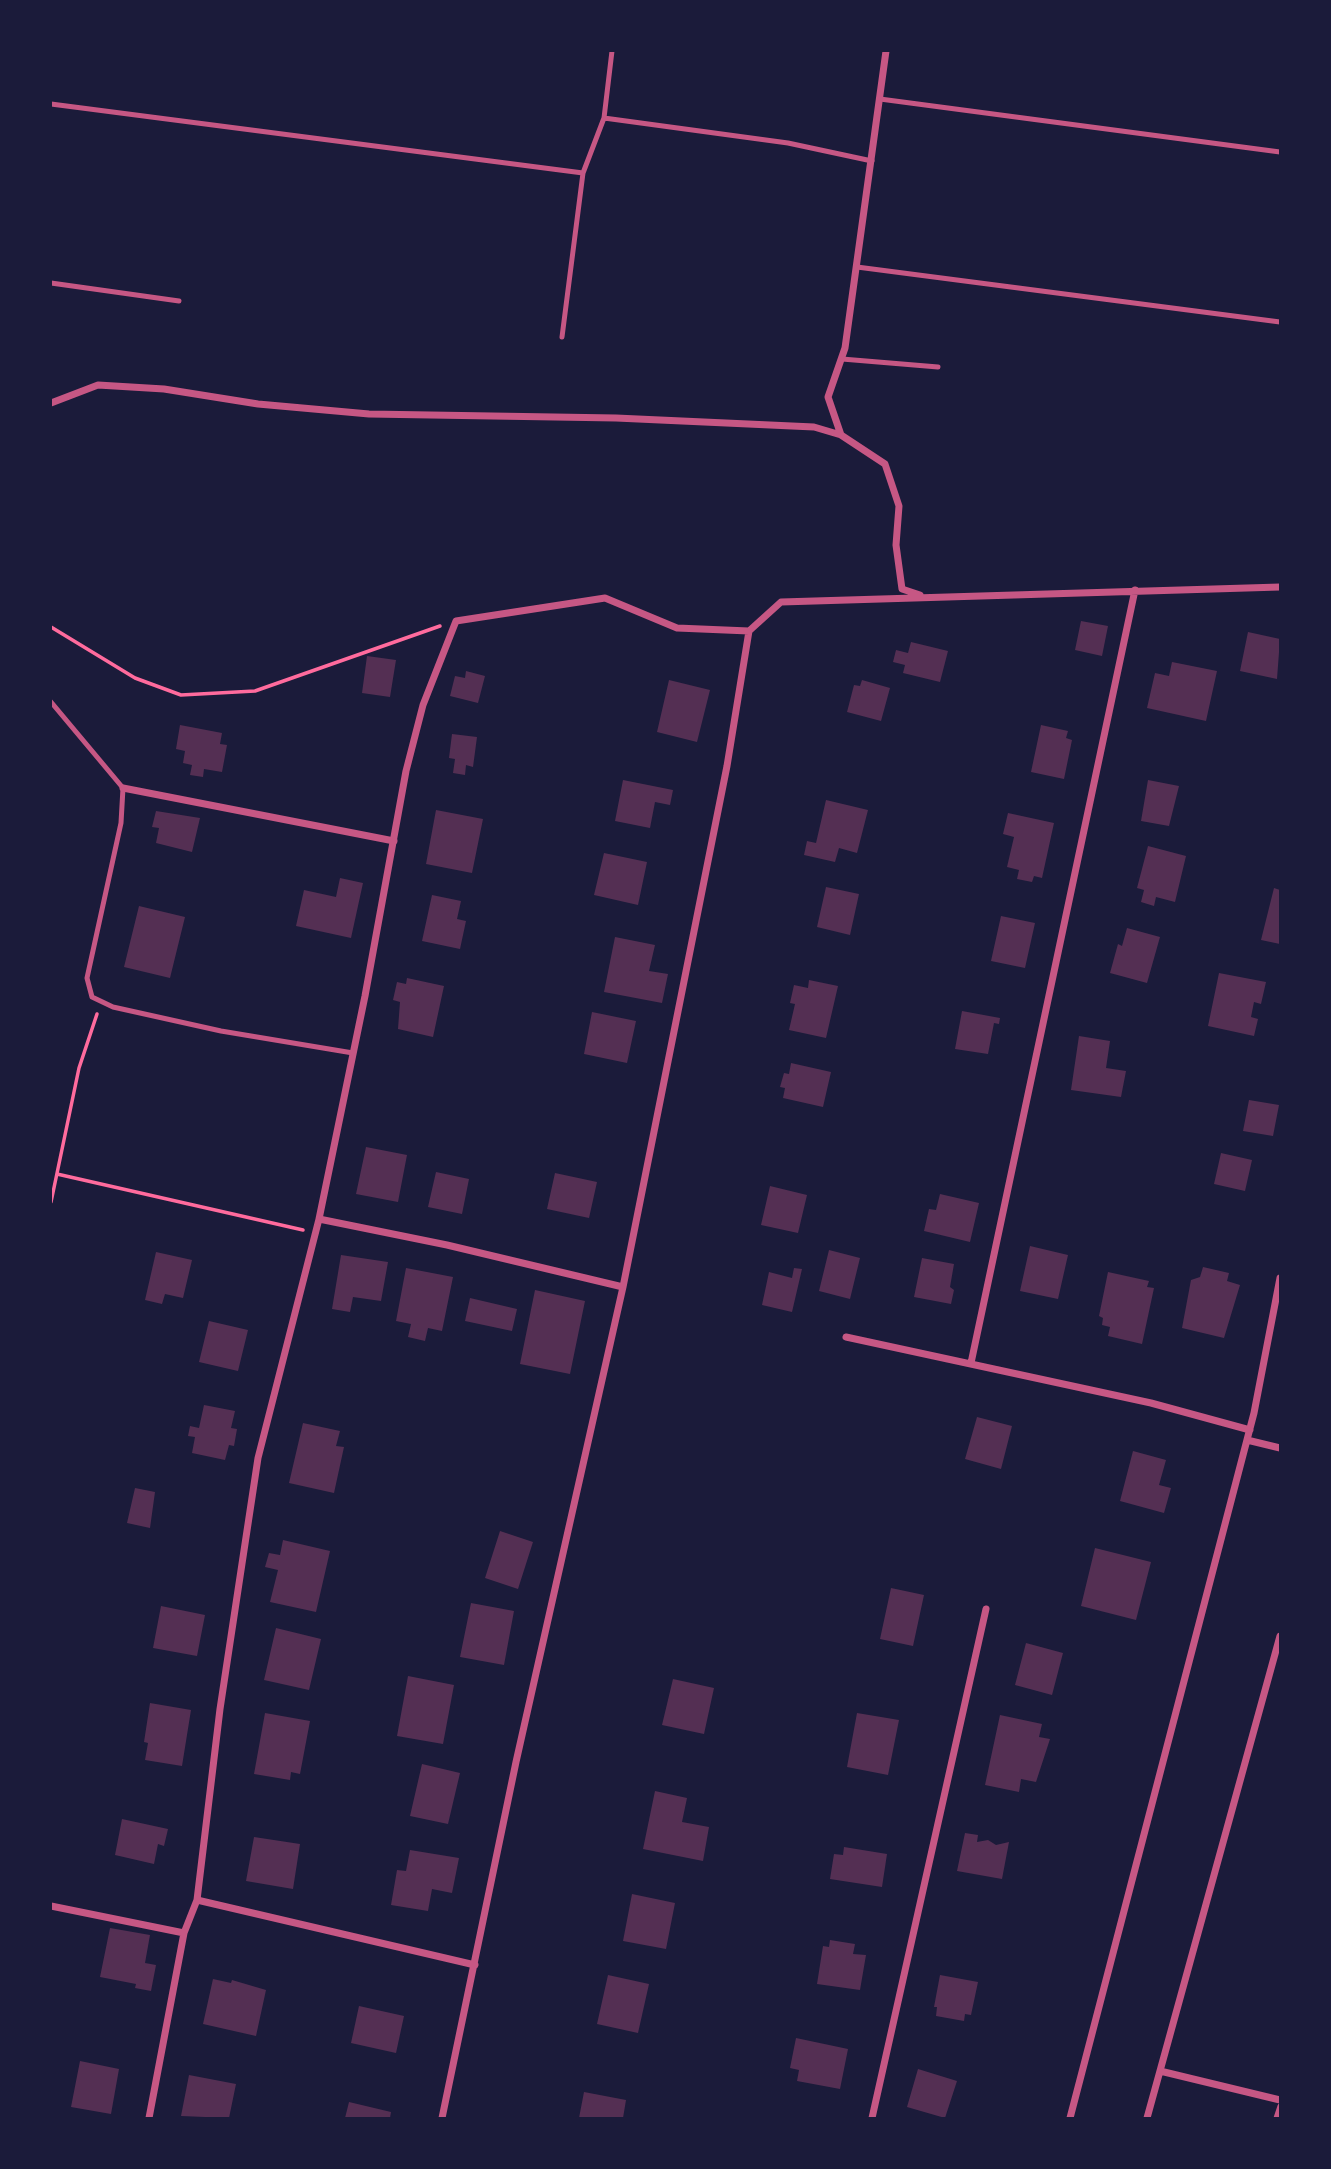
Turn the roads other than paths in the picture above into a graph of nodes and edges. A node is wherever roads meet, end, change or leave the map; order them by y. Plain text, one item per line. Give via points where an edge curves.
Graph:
1 (612, 51) edge
2 (886, 51) edge
3 (880, 99) junction
4 (51, 104) edge
5 (604, 118) junction
6 (1280, 152) edge
7 (872, 161) junction
8 (583, 173) junction
9 (857, 267) junction
10 (51, 283) edge
11 (179, 301) dead end
12 (1280, 323) edge
13 (562, 337) dead end
14 (842, 359) junction
15 (938, 367) dead end
16 (51, 403) edge
17 (841, 435) junction
18 (1280, 587) edge
19 (1135, 590) junction
20 (926, 597) junction
21 (749, 631) junction
22 (51, 702) edge
23 (123, 788) junction
24 (394, 841) junction
25 (353, 1053) junction
26 (319, 1219) junction
27 (1280, 1278) edge
28 (623, 1287) junction
29 (846, 1337) dead end
30 (971, 1363) junction
31 (1250, 1430) junction
32 (1247, 1440) junction
33 (1280, 1448) edge
34 (986, 1609) dead end
35 (1280, 1636) edge
36 (197, 1900) junction
37 (51, 1906) edge
38 (184, 1933) junction
39 (475, 1965) junction
40 (1160, 2071) junction
41 (1280, 2100) edge
42 (1280, 2106) edge
43 (149, 2118) edge
44 (442, 2118) edge
45 (872, 2118) edge
46 (1070, 2118) edge
47 (1147, 2118) edge
48 (1276, 2118) edge

1 - 5 lane
2 - 3 street
3 - 6 lane
3 - 7 street
4 - 8 lane
5 - 7 lane via 788,143
5 - 8 lane
7 - 9 street
8 - 13 lane
9 - 12 lane
9 - 14 street
10 - 11 lane
14 - 15 lane
14 - 17 street via 828,397
16 - 17 street via 98,385 369,414 814,427
17 - 20 street via 885,464 900,506 896,545 902,589
18 - 19 street
19 - 20 street
19 - 30 street
20 - 21 street via 781,602
21 - 24 street via 677,628 605,598 456,621 424,705
21 - 28 street via 724,780
22 - 23 lane
23 - 24 street
23 - 25 lane via 121,823 87,978 90,993 101,1002 221,1031
24 - 25 street
25 - 26 street
26 - 28 street
26 - 36 street via 258,1458
27 - 31 street
28 - 39 street
29 - 30 street
30 - 31 street
31 - 32 street
32 - 33 street
32 - 46 street
34 - 45 street
35 - 40 street
36 - 38 street
36 - 39 street
37 - 38 street
38 - 43 street
39 - 44 street
40 - 41 street
40 - 47 street
42 - 48 lane

